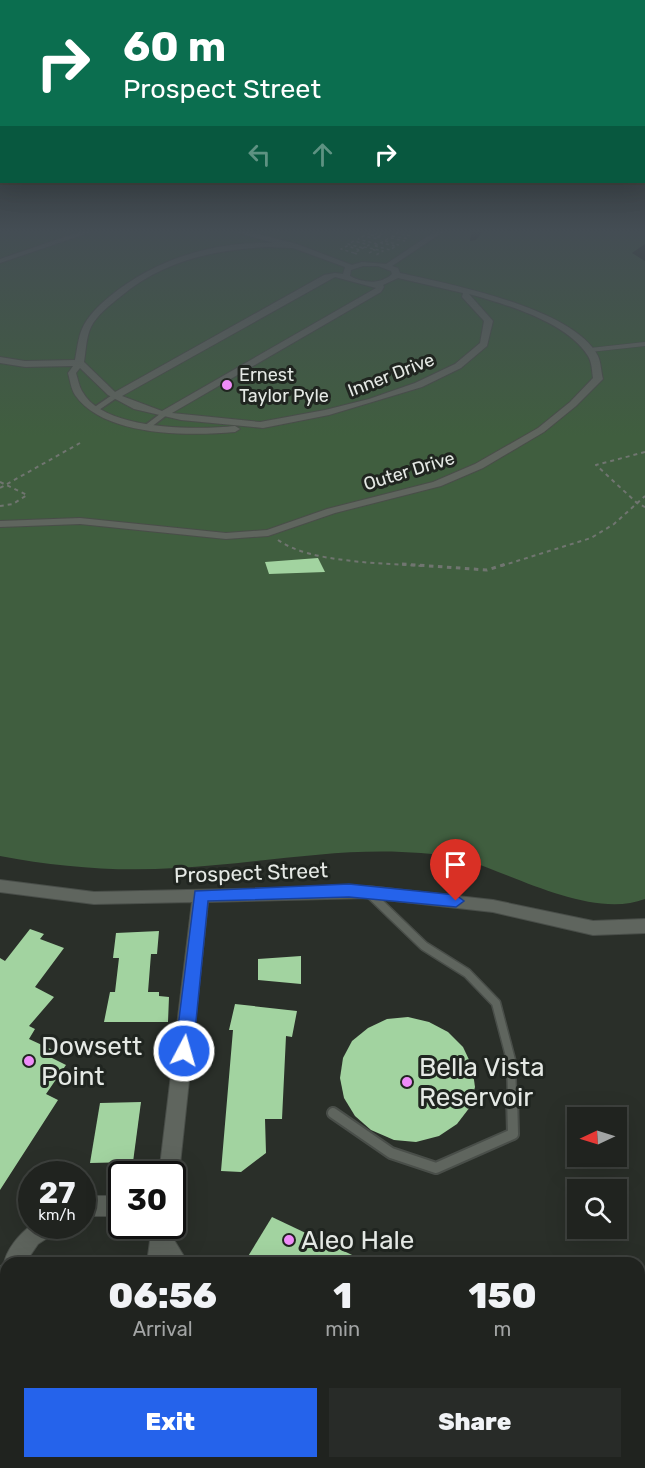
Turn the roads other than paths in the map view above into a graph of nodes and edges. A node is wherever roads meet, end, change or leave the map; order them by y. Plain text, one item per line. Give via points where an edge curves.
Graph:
1 (113, 299) edge
2 (289, 299) edge
3 (363, 299) edge
4 (470, 299) edge
5 (485, 299) edge
6 (645, 344) edge
7 (590, 350) junction
8 (0, 360) edge
9 (79, 363) junction
10 (116, 396) junction
11 (96, 409) junction
12 (164, 414) junction
13 (261, 425) junction
14 (147, 427) junction
15 (0, 524) edge
16 (0, 886) edge
17 (368, 892) junction
18 (201, 895) junction
19 (645, 926) edge
20 (333, 1113) dead end
21 (170, 1161) edge
22 (30, 1239) edge
23 (157, 1239) edge
24 (163, 1239) edge
25 (17, 1257) edge
26 (157, 1257) edge
27 (174, 1257) edge

1 - 9 street via 85,330
2 - 10 street
3 - 12 street
4 - 13 street, Inner Drive via 487,320 488,331 485,340 466,360 423,383 378,400
5 - 7 street via 539,315
6 - 7 lane
7 - 15 street, Outer Drive via 598,367 598,378 558,417 508,450 437,484 268,532 226,536 80,521
8 - 9 street via 25,364
9 - 10 street, Inner Drive
9 - 11 street via 72,373 74,386
10 - 11 lane
10 - 12 street, Inner Drive
11 - 14 street
12 - 13 street, Inner Drive
12 - 14 lane
13 - 14 street via 200,432
16 - 18 street, Prospect Street via 94,898
17 - 18 street, Prospect Street
17 - 19 street, Prospect Street via 493,906 593,928
17 - 20 lane via 424,946 467,973 496,1003 511,1060 513,1134 436,1168 391,1153
18 - 21 street
22 - 25 street
23 - 26 street
24 - 27 street

